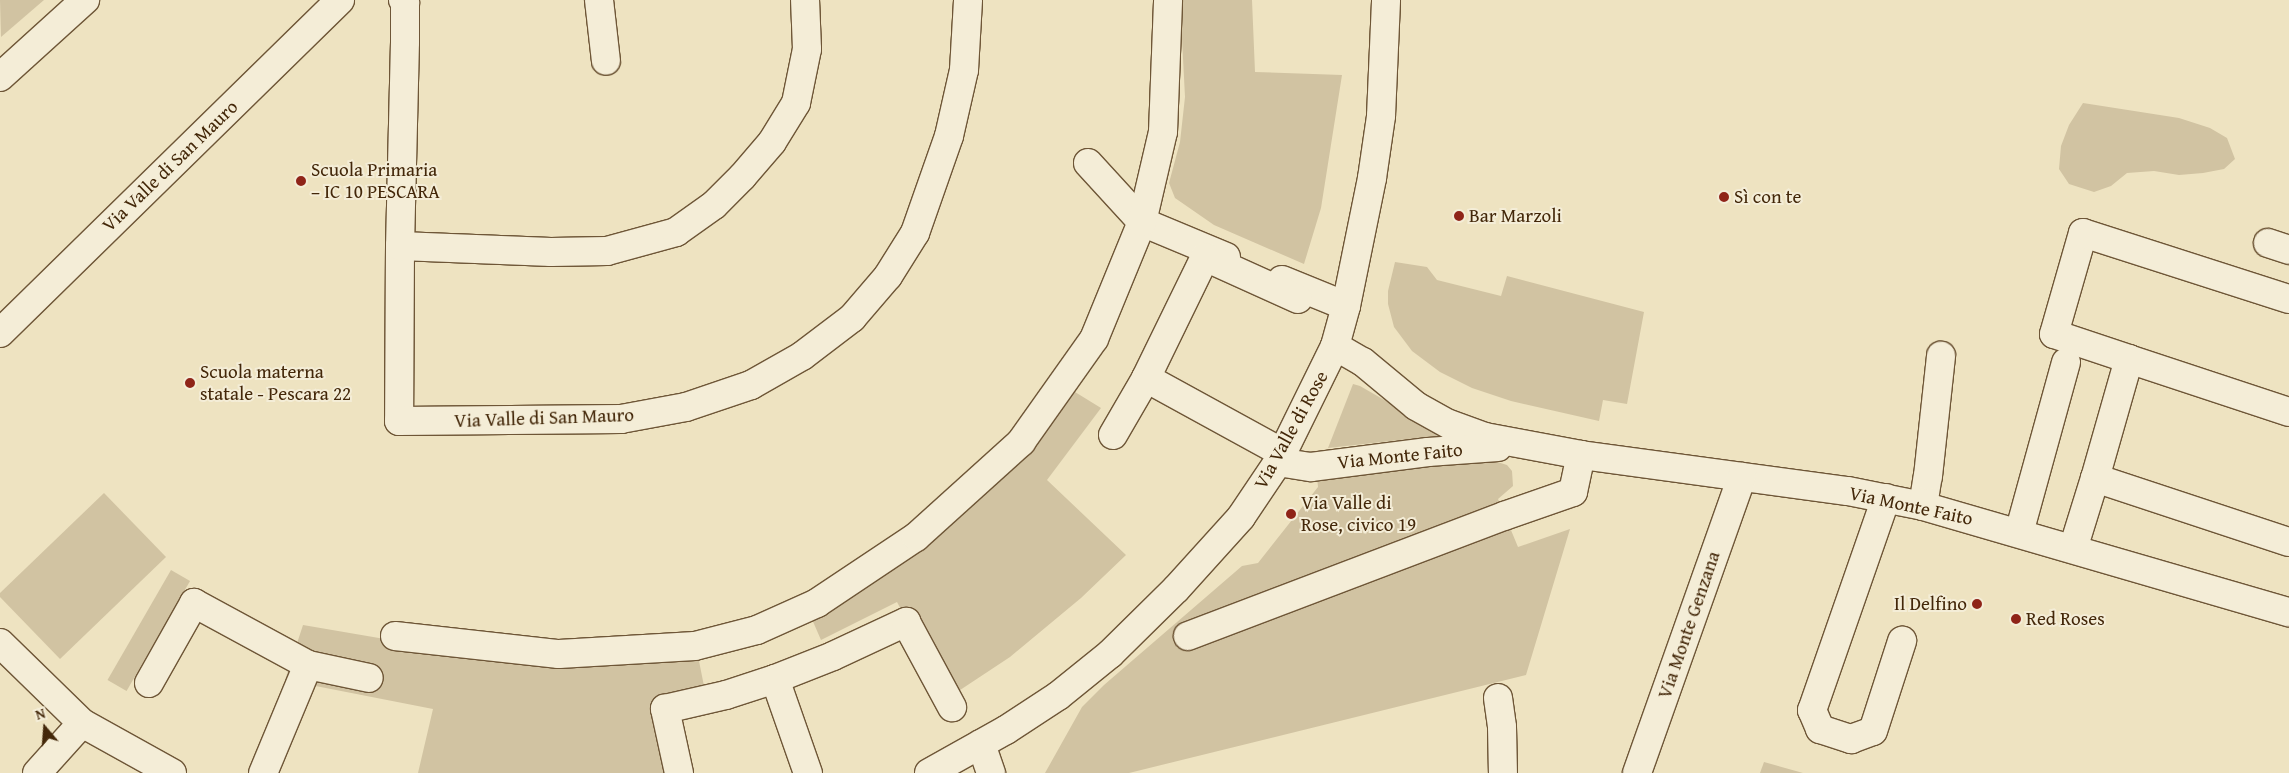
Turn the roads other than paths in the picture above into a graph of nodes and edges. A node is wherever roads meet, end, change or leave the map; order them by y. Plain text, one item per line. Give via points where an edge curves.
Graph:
1 (85, 0) edge
2 (340, 0) edge
3 (403, 0) edge
4 (599, 0) edge
5 (805, 0) edge
6 (968, 0) edge
7 (1168, 0) edge
8 (1386, 0) edge
9 (606, 61) dead end
10 (0, 77) edge
11 (1088, 163) dead end
12 (1142, 222) junction
13 (400, 246) junction
14 (1298, 299) dead end
15 (2289, 299) edge
16 (1346, 306) junction
17 (0, 332) edge
18 (1335, 346) junction
19 (1941, 356) dead end
20 (2128, 359) junction
21 (2066, 362) dead end
22 (1146, 378) junction
23 (2289, 412) edge
24 (1112, 435) dead end
25 (1522, 445) junction
26 (1581, 455) junction
27 (1280, 458) junction
28 (1742, 477) junction
29 (2095, 478) junction
30 (1886, 498) junction
31 (1923, 506) junction
32 (2019, 533) junction
33 (2289, 542) edge
34 (2073, 549) junction
35 (2289, 612) edge
36 (395, 636) dead end
37 (1188, 636) dead end
38 (1902, 641) dead end
39 (0, 643) edge
40 (308, 665) junction
41 (369, 678) dead end
42 (775, 680) junction
43 (149, 683) dead end
44 (1498, 698) dead end
45 (952, 707) dead end
46 (82, 723) junction
47 (981, 744) junction
48 (37, 773) edge
49 (172, 773) edge
50 (263, 773) edge
51 (679, 773) edge
52 (808, 773) edge
53 (929, 773) edge
54 (990, 773) edge
55 (1503, 773) edge
56 (1637, 773) edge

1 - 10 street
2 - 17 street, Via Valle di San Mauro
3 - 13 street, Via Valle di San Mauro via 405,52
4 - 9 street
5 - 13 street via 808,49 796,103 772,142 742,177 714,205 676,232 607,251
6 - 13 street, Via Valle di San Mauro via 964,70 949,136 915,233 888,276 852,318 802,356 751,385 686,407 621,419 399,421
7 - 12 street via 1162,132
8 - 16 street, Via Valle di Rose via 1381,116
11 - 12 street
12 - 16 street
12 - 36 street via 1094,339 1021,442 916,537 817,603 757,630 695,646 559,654
14 - 22 street via 1205,256
15 - 20 street via 2083,233 2054,334
16 - 18 street, Via Valle di Rose
18 - 25 street, Via Monte Faito via 1363,362 1416,406 1449,424 1485,437
18 - 27 street, Via Valle di Rose
19 - 31 street
20 - 23 street
20 - 29 street
21 - 32 street
22 - 24 street
22 - 27 street
25 - 26 street, Via Monte Faito
25 - 27 street, Via Monte Faito via 1428,452 1311,467
26 - 28 street, Via Monte Faito
26 - 37 street via 1573,492
27 - 47 street, Via Valle di Rose via 1240,517 1176,589 1110,654 1058,696
28 - 30 street, Via Monte Faito
28 - 56 street, Via Monte Genzana
29 - 33 street
29 - 34 street
30 - 31 street, Via Monte Faito
30 - 38 street via 1812,710 1820,729 1851,739 1873,731
31 - 32 street, Via Monte Faito
32 - 34 street, Via Monte Faito
34 - 35 street, Via Monte Faito
39 - 46 street
40 - 41 street
40 - 43 street via 194,603
40 - 50 street
42 - 45 street via 906,622
42 - 51 street via 665,709
42 - 52 street
44 - 55 street
46 - 48 street
46 - 49 street
47 - 53 street, Via Valle di Rose
47 - 54 street

